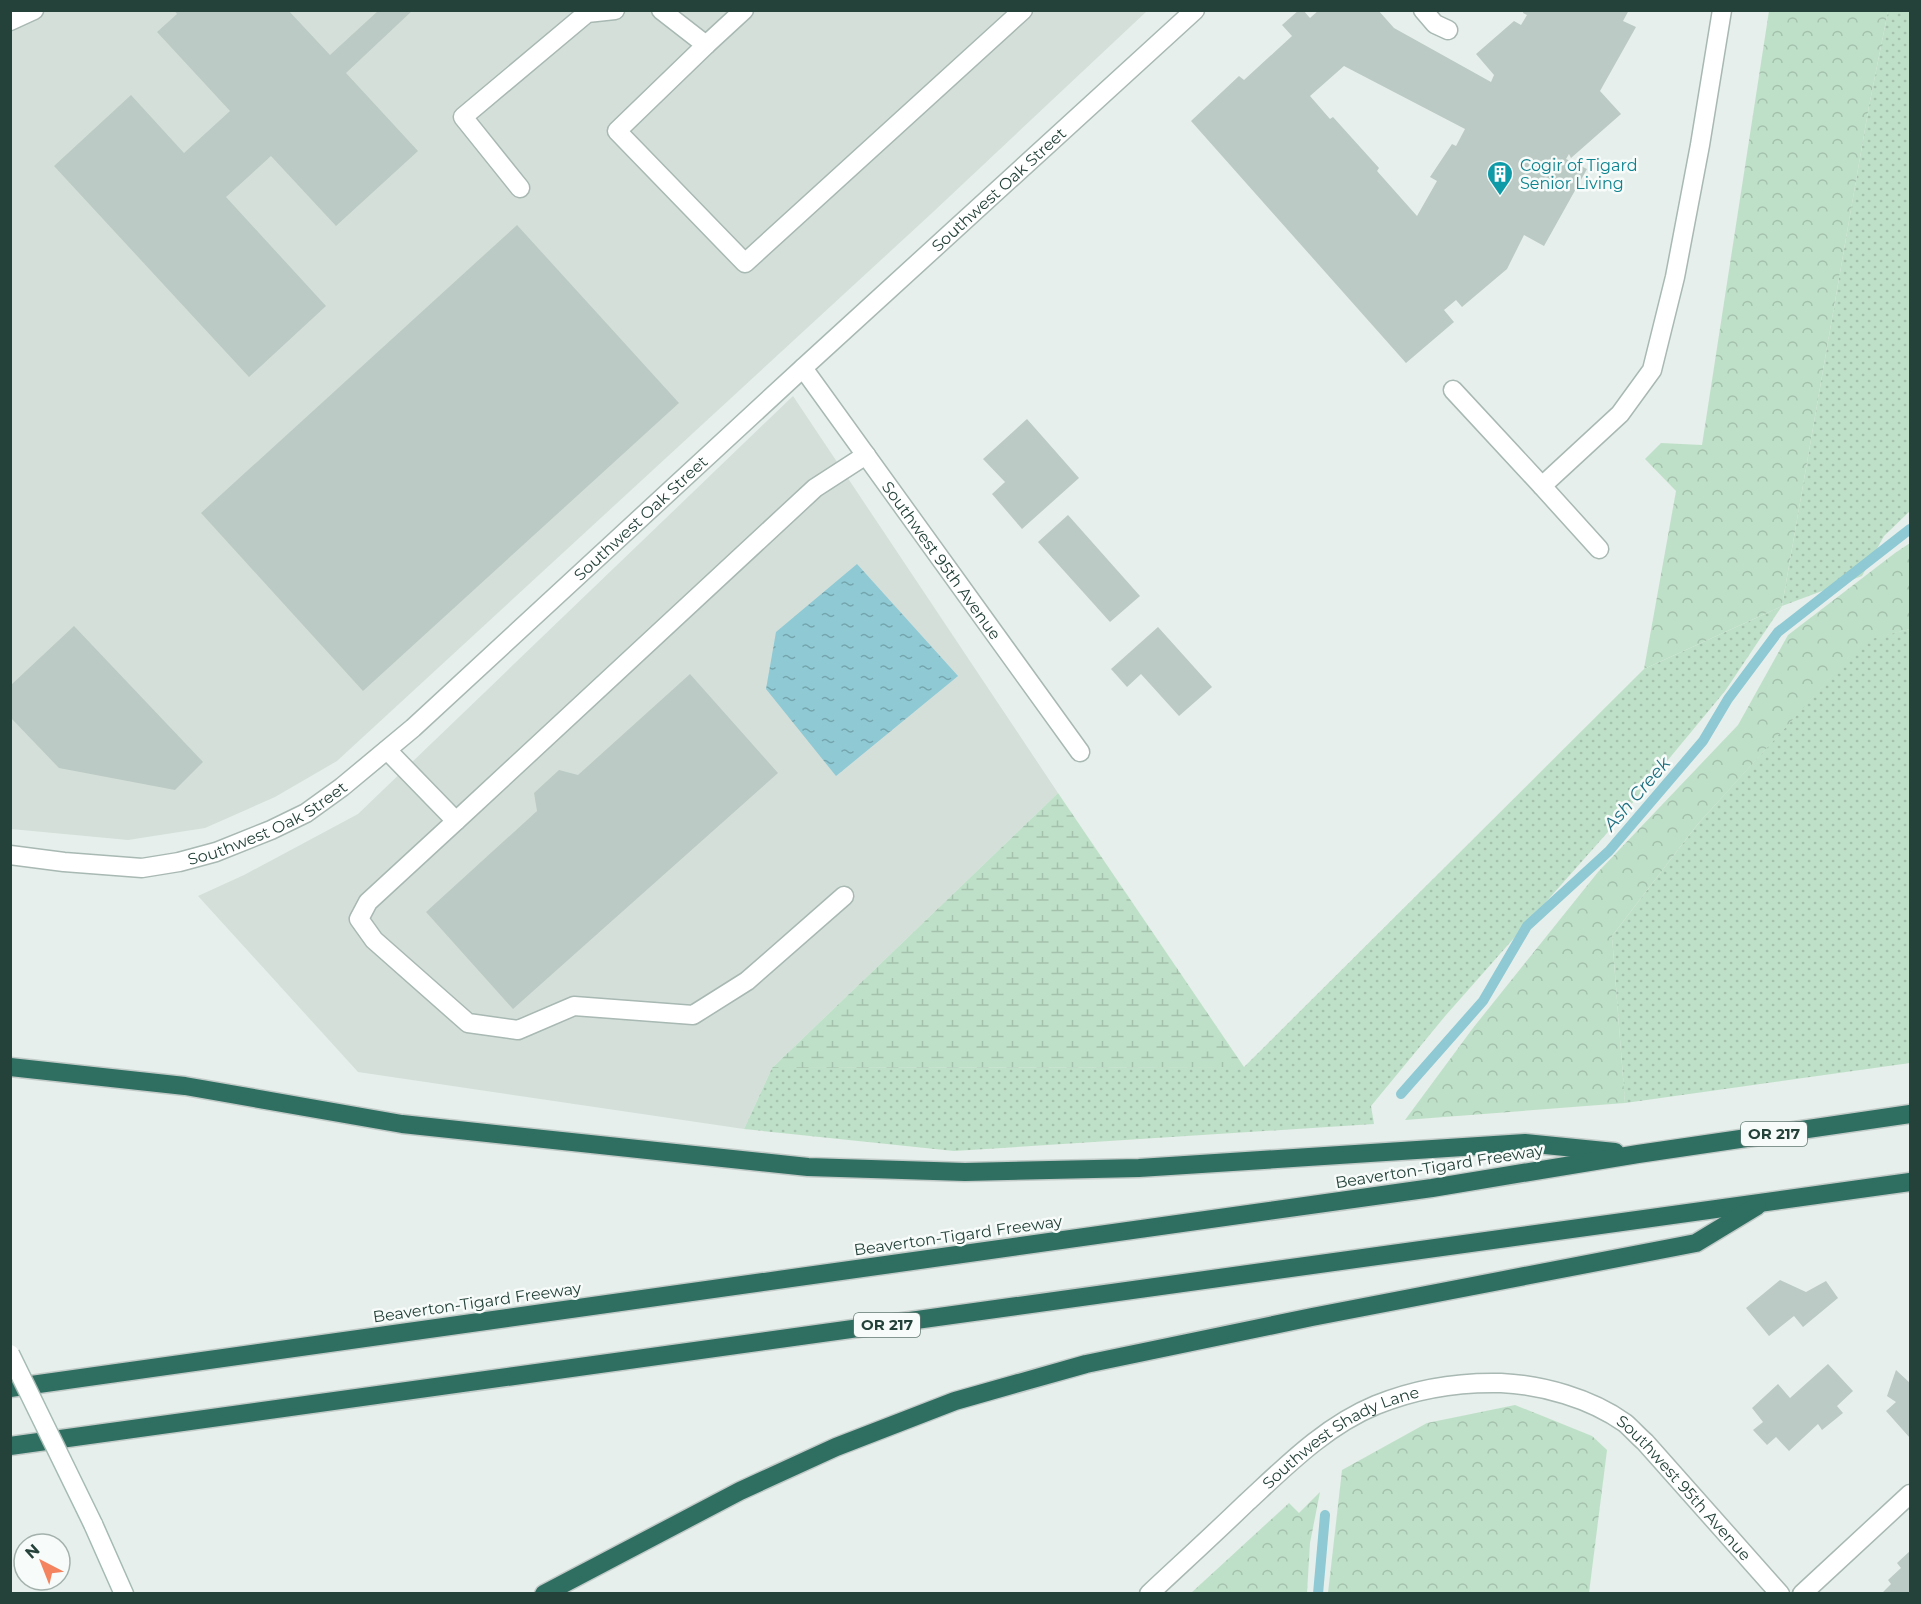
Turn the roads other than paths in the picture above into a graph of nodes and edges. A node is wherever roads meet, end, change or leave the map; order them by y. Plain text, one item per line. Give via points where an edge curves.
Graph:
1 (34, 10) edge
2 (615, 10) edge
3 (661, 10) edge
4 (744, 10) edge
5 (1023, 10) edge
6 (1195, 10) edge
7 (1423, 10) edge
8 (1722, 10) edge
9 (10, 21) edge
10 (1448, 30) dead end
11 (706, 45) junction
12 (520, 188) dead end
13 (803, 368) junction
14 (1453, 390) dead end
15 (866, 455) junction
16 (1542, 486) junction
17 (1599, 549) dead end
18 (387, 750) junction
19 (1080, 752) dead end
20 (456, 821) junction
21 (10, 855) edge
22 (844, 896) dead end
23 (10, 1067) edge
24 (1911, 1114) edge
25 (1638, 1154) junction
26 (1911, 1182) edge
27 (1764, 1202) junction
28 (10, 1354) edge
29 (10, 1388) edge
30 (1575, 1398) joint
31 (10, 1446) edge
32 (1911, 1494) edge
33 (124, 1593) edge
34 (544, 1593) edge
35 (1149, 1593) edge
36 (1780, 1593) edge
37 (1802, 1593) edge

1 - 9 street
2 - 12 street via 587,13 463,117
3 - 11 street
4 - 11 street
5 - 11 street via 745,263 617,131
6 - 13 street, Southwest Oak Street
7 - 10 street via 1435,24
8 - 16 street via 1675,277 1652,370 1620,414
13 - 15 street, Southwest 95th Avenue
13 - 18 street, Southwest Oak Street
14 - 16 street
15 - 19 street, Southwest 95th Avenue
15 - 20 street via 815,488
16 - 17 street
18 - 20 street
18 - 21 street, Southwest Oak Street via 306,813 216,852 142,868
20 - 22 street via 368,902 359,919 374,940 468,1023 518,1030 574,1006 693,1015 747,981
23 - 25 highway via 185,1086 402,1124 808,1167 965,1172 1139,1168 1525,1143
24 - 25 highway, Beaverton-Tigard Freeway / OR 217
25 - 29 highway, Beaverton-Tigard Freeway / OR 217 via 1432,1188
26 - 27 highway, OR 217
27 - 31 highway, OR 217
27 - 34 highway via 1696,1243 1086,1364 955,1401 836,1447 740,1491
28 - 33 street, bridge
30 - 35 street, Southwest Shady Lane via 1526,1384 1488,1383 1448,1386 1376,1405 1300,1453
30 - 36 street, Southwest 95th Avenue via 1625,1423 1645,1442
32 - 37 street

